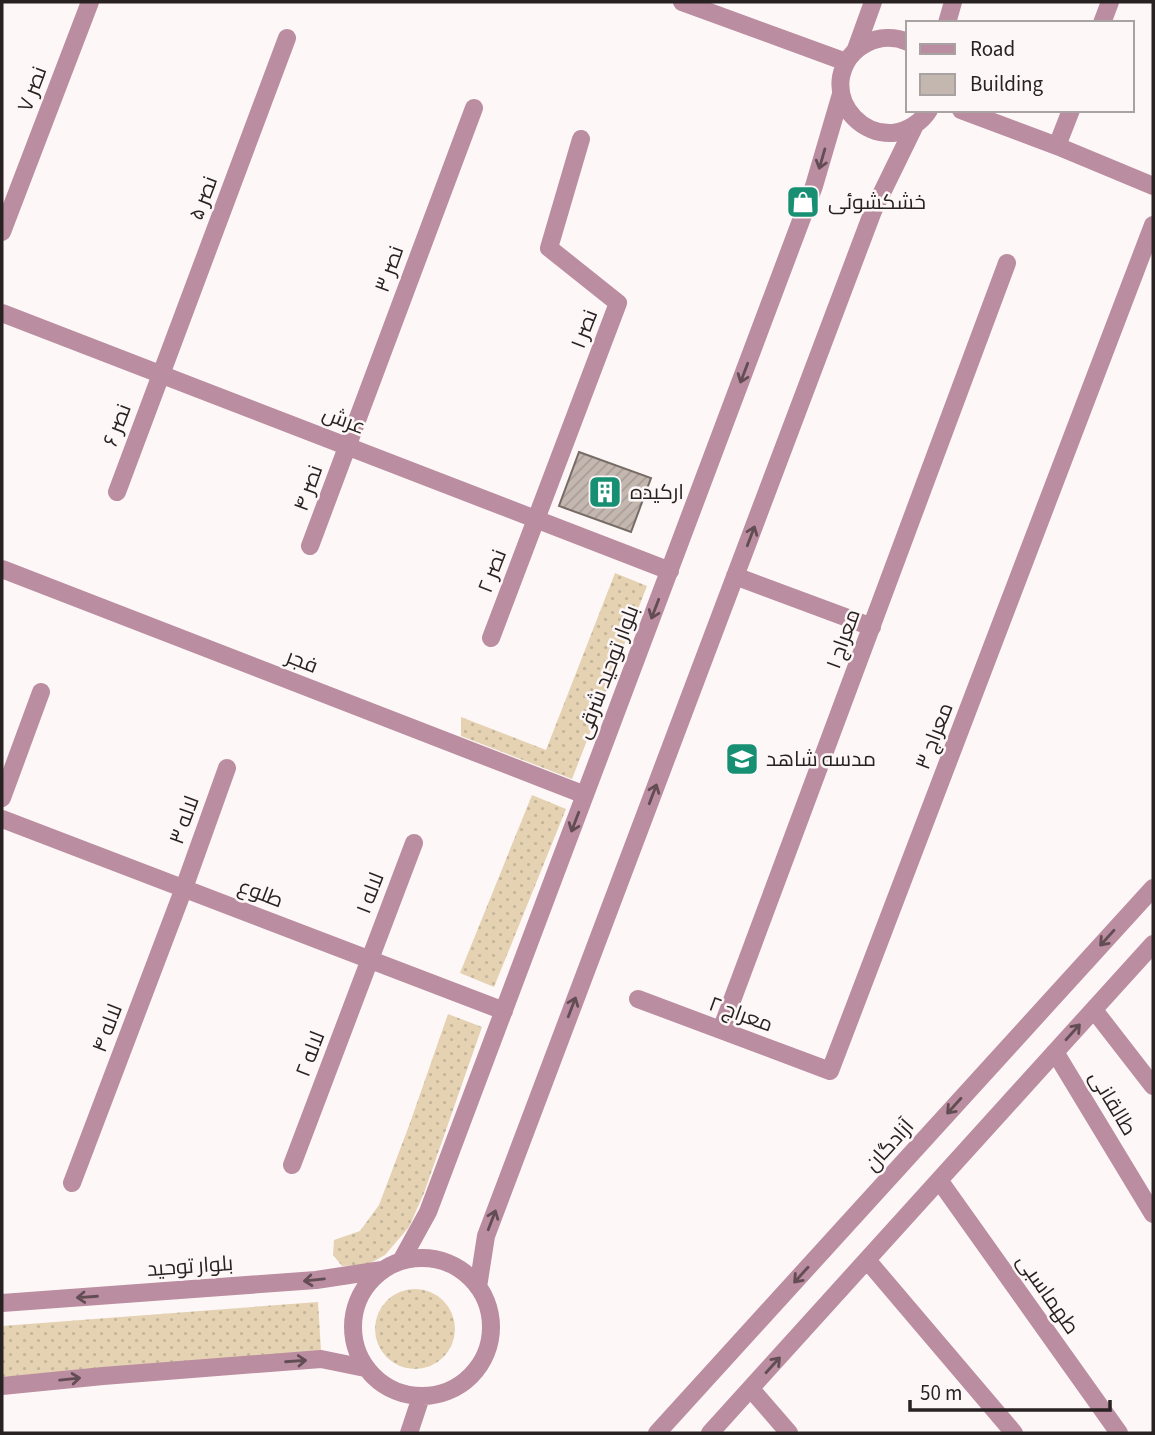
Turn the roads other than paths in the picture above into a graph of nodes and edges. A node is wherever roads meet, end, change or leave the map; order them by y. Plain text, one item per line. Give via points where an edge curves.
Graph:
1 (90, 2) edge
2 (682, 2) edge
3 (873, 2) edge
4 (953, 2) edge
5 (1110, 2) edge
6 (948, 21) edge
7 (1103, 21) edge
8 (287, 38) dead end
9 (906, 41) edge
10 (851, 56) junction
11 (841, 94) junction
12 (474, 108) dead end
13 (928, 112) edge
14 (966, 112) edge
15 (1069, 112) edge
16 (915, 125) junction
17 (580, 139) dead end
18 (1057, 146) junction
19 (1153, 186) edge
20 (1153, 225) edge
21 (2, 232) edge
22 (1007, 263) dead end
23 (2, 313) edge
24 (161, 374) junction
25 (347, 446) junction
26 (117, 492) dead end
27 (536, 519) junction
28 (310, 546) dead end
29 (2, 569) edge
30 (670, 571) junction
31 (735, 576) junction
32 (872, 627) junction
33 (491, 638) dead end
34 (41, 692) dead end
35 (227, 768) dead end
36 (585, 795) junction
37 (2, 798) edge
38 (2, 819) edge
39 (414, 843) dead end
40 (184, 888) junction
41 (1153, 888) edge
42 (1153, 944) edge
43 (370, 960) junction
44 (1094, 1010) junction
45 (504, 1011) junction
46 (721, 1030) junction
47 (1055, 1052) junction
48 (830, 1071) junction
49 (1153, 1086) edge
50 (292, 1165) dead end
51 (939, 1180) junction
52 (72, 1183) dead end
53 (1153, 1214) edge
54 (867, 1260) junction
55 (401, 1261) junction
56 (382, 1270) junction
57 (478, 1287) junction
58 (2, 1303) edge
59 (365, 1368) junction
60 (2, 1386) edge
61 (751, 1388) junction
62 (421, 1397) junction
63 (409, 1433) edge
64 (657, 1433) edge
65 (710, 1433) edge
66 (789, 1433) edge
67 (1014, 1433) edge
68 (1119, 1433) edge

1 - 21 street, نصر ۷
2 - 10 street
3 - 10 street, بلوار توحید شرقی
4 - 6 street
5 - 7 street
8 - 24 street, نصر ۵
9 - 10 street via 884,37 869,41
10 - 11 street, بلوار توحید شرقی via 841,78
11 - 16 street via 846,109 870,130 901,132
11 -> 30 street, بلوار توحید شرقی via 814,186
12 - 25 street, نصر ۳
13 - 16 street
14 - 18 street
15 - 18 street
31 -> 16 street via 873,211
17 - 27 street, نصر ۱ via 549,248 618,303
18 - 19 street
20 - 48 street, معراج ۳
22 - 32 street, معراج ۱
23 - 24 street, عرش
24 - 25 street, عرش
24 - 26 street, نصر ۶
25 - 27 street, عرش
25 - 28 street, نصر ۴
27 - 30 street, عرش
27 - 33 street, نصر ۲
29 - 36 street, فجر
30 -> 36 street, بلوار توحید شرقی
31 - 32 street
57 -> 31 street via 486,1236
32 - 46 street, معراج ۱
34 - 37 street
35 - 40 street, لاله ۳
36 -> 45 street, بلوار توحید شرقی
38 - 40 street, طلوع
39 - 43 street, لاله ۱
40 - 43 street, طلوع
40 - 52 street, لاله ۴
41 -> 64 street, آزادگان
42 - 44 street
43 - 45 street, طلوع
43 - 50 street, لاله ۲
47 -> 44 street
44 - 49 street
45 - 55 street, بلوار توحید شرقی via 428,1212
46 - 48 street
46 - 48 street, معراج ۲ via 638,999
47 - 51 street
47 - 53 street, طالقانی
51 - 54 street
51 - 68 street, طهماسبی
61 -> 54 street
54 - 67 street
55 - 56 street
55 - 57 street via 444,1261 463,1271
56 -> 58 street, بلوار توحید via 316,1280
56 - 59 street via 366,1286 352,1326 355,1348
57 - 62 street via 488,1306 488,1349 462,1384
60 -> 59 street via 321,1359
59 - 62 street via 380,1383
61 - 65 street
61 - 66 street
62 - 63 street

